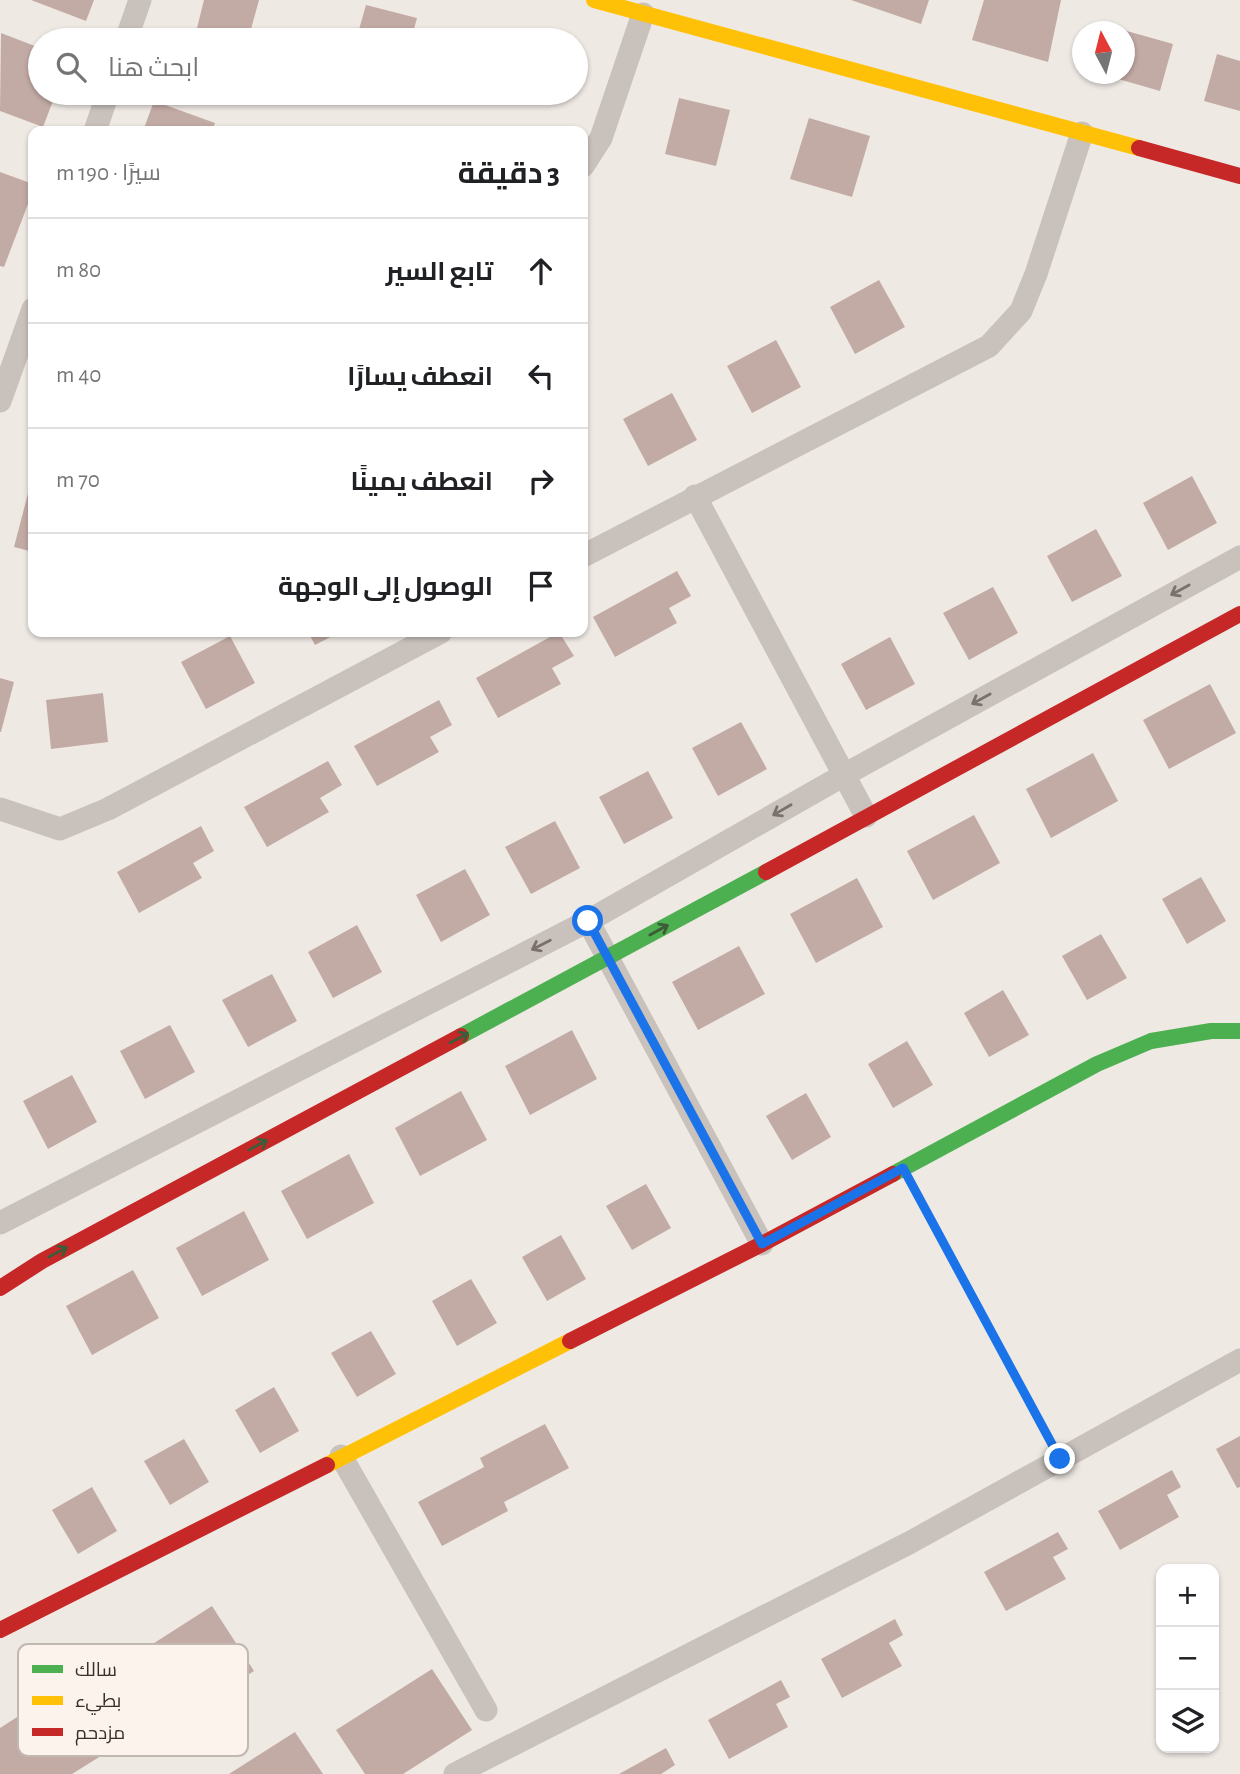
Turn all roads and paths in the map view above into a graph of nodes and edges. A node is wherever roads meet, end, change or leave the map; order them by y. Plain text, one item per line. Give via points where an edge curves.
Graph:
1 (140, 0) edge
2 (593, 0) edge
3 (643, 14) junction
4 (130, 28) edge
5 (104, 105) edge
6 (97, 126) edge
7 (1082, 133) junction
8 (588, 158) edge
9 (1240, 176) edge
10 (27, 346) edge
11 (0, 401) edge
12 (695, 496) junction
13 (588, 553) edge
14 (1240, 557) edge
15 (1240, 614) edge
16 (432, 637) edge
17 (844, 775) junction
18 (0, 809) edge
19 (866, 816) junction
20 (588, 921) junction
21 (607, 958) junction
22 (1240, 1031) edge
23 (903, 1168) junction
24 (0, 1223) edge
25 (762, 1244) junction
26 (0, 1288) edge
27 (1240, 1360) edge
28 (341, 1456) junction
29 (1060, 1459) junction
30 (0, 1630) edge
31 (486, 1710) dead end
32 (455, 1774) edge

1 - 4 street
2 - 3 street
3 - 7 street
3 - 8 street via 601,138
5 - 6 street
7 - 9 street
7 - 12 street via 1021,312 989,346
10 - 11 street
12 - 13 street
12 - 17 street
14 -> 17 street
15 - 19 street
16 - 18 street via 108,809 60,829
17 - 19 street
17 -> 20 street
21 -> 19 street
20 - 21 street
20 -> 24 street
21 - 25 street
26 -> 21 street via 42,1261
22 - 23 street via 1151,1041 1097,1064
23 - 25 street
23 - 29 path
25 - 28 street
27 - 29 street
28 - 30 street
28 - 31 street
29 - 32 street via 909,1543

